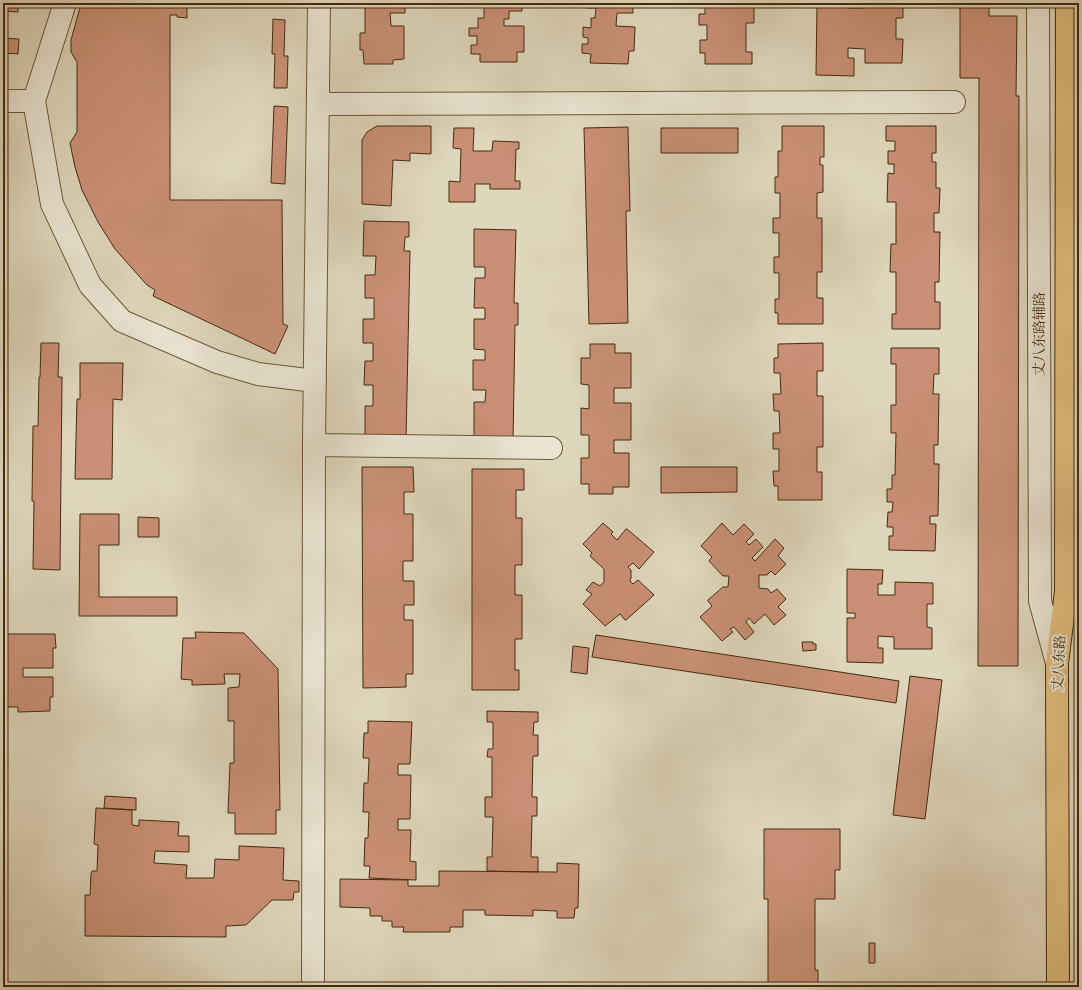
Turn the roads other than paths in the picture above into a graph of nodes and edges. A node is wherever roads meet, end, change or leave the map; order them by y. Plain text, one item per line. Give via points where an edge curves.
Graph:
1 (65, 3) edge
2 (320, 3) edge
3 (1038, 3) edge
4 (1066, 3) edge
5 (3, 101) edge
6 (34, 101) junction
7 (954, 102) dead end
8 (319, 104) junction
9 (315, 381) junction
10 (314, 445) junction
11 (551, 448) dead end
12 (1057, 663) junction
13 (313, 987) edge
14 (1058, 987) edge

1 - 6 street
2 - 8 street
3 - 12 street, 丈八东路辅路 via 1040,601
4 - 12 main road, 丈八东路 via 1066,592
5 - 6 street
6 - 9 street via 52,204 90,285 122,321 217,362 258,374
7 - 8 street
8 - 9 street
9 - 10 street
10 - 11 street
10 - 13 street
12 - 14 main road, 丈八东路

